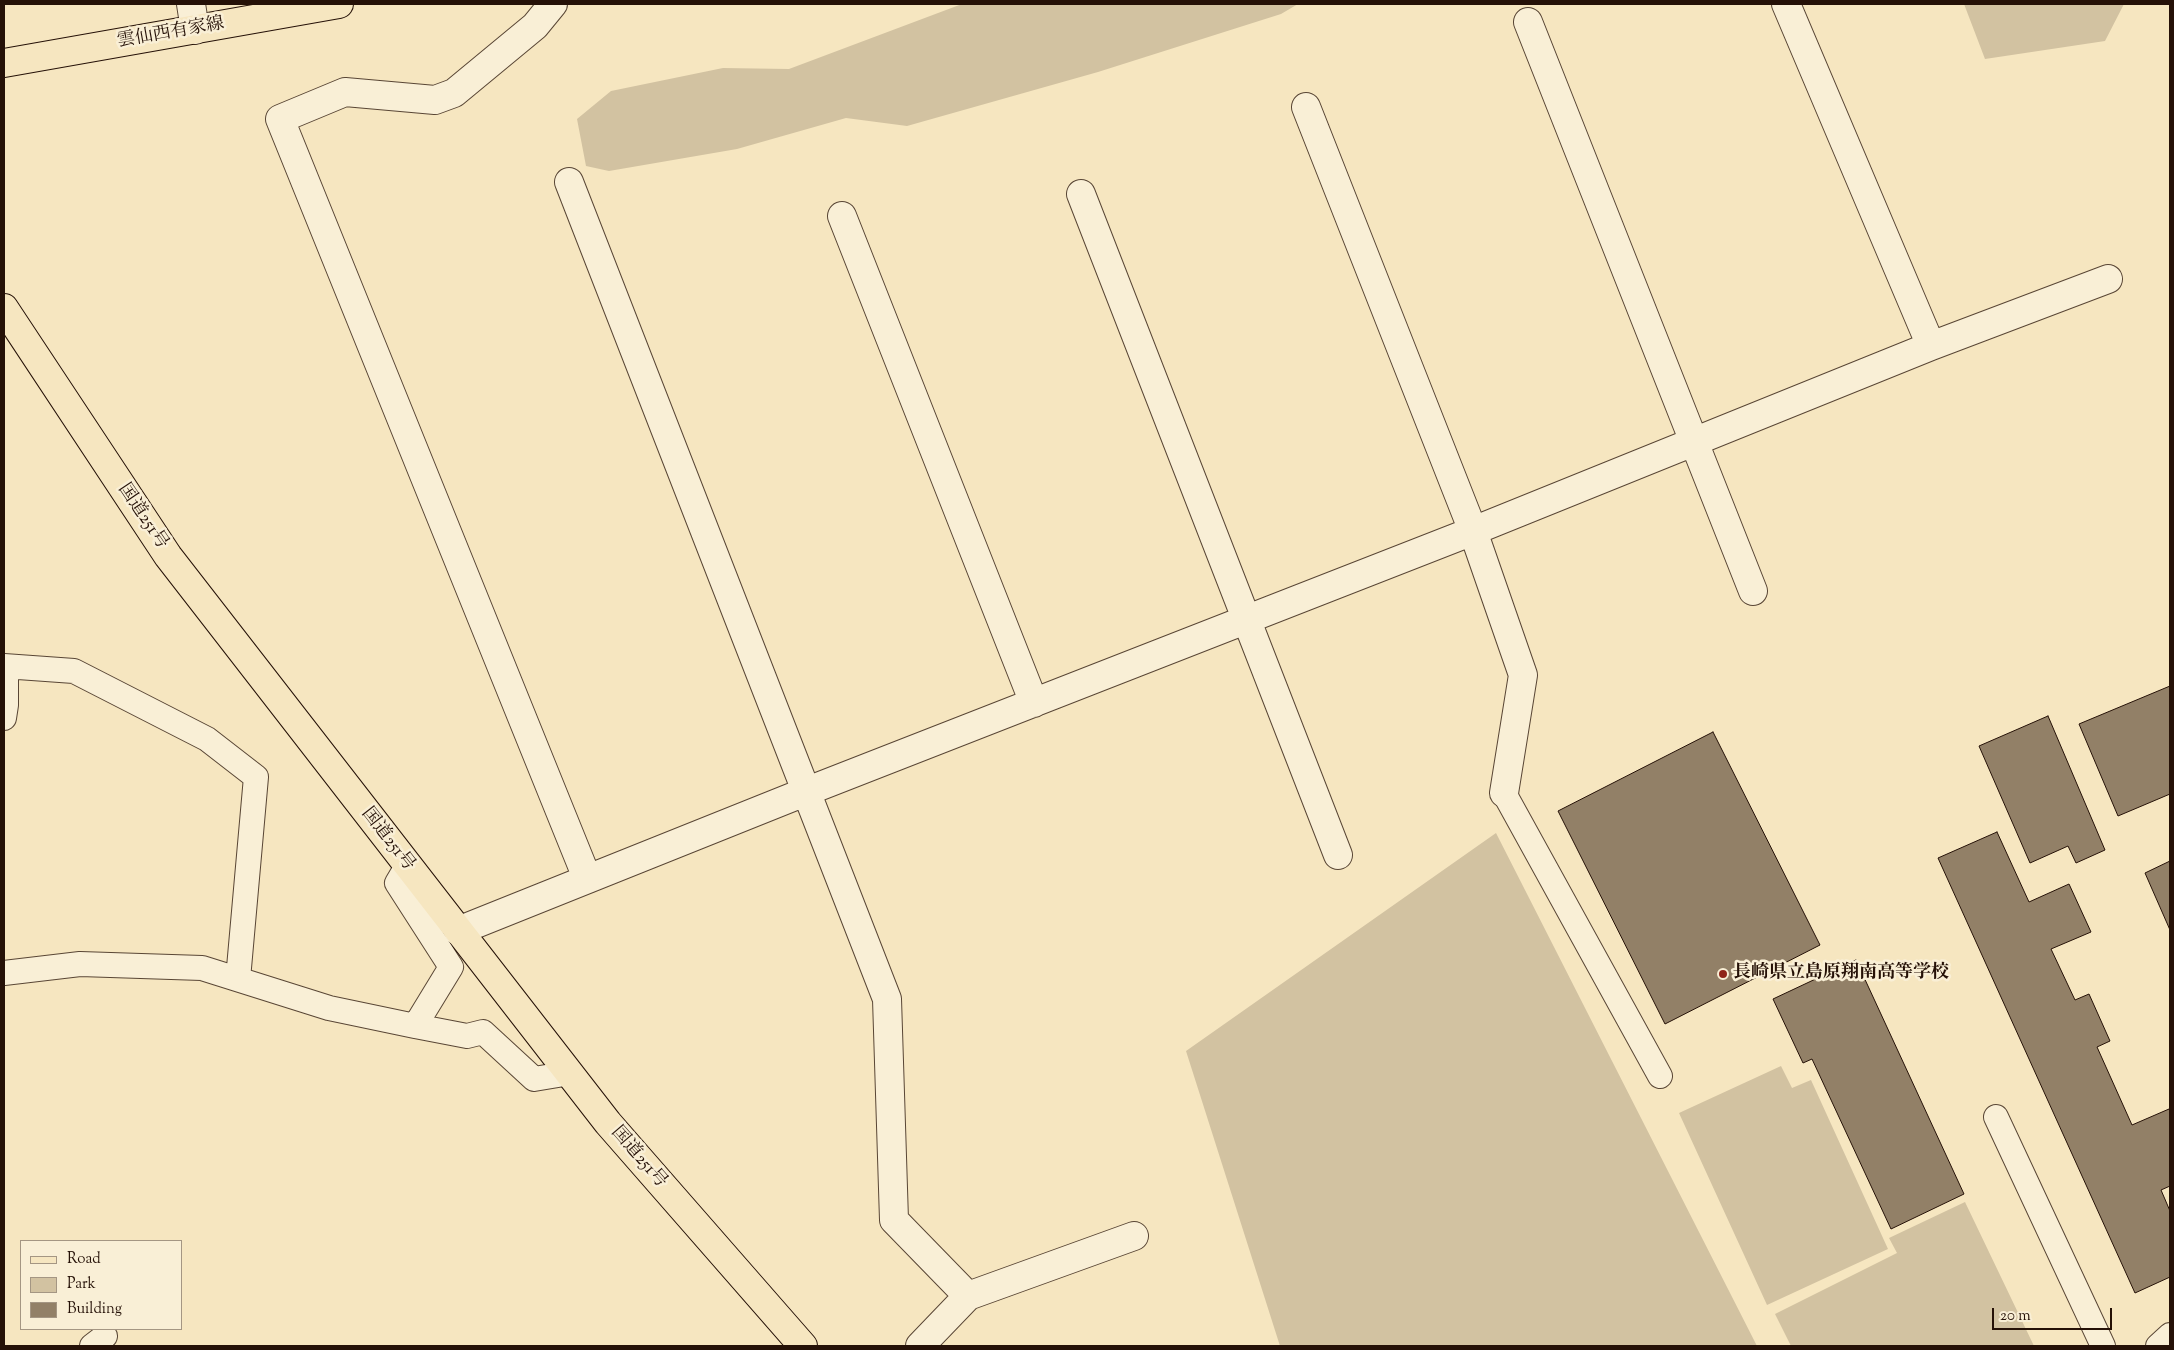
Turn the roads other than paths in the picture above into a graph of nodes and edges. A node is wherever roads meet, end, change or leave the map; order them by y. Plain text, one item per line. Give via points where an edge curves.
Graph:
1 (339, 4) edge
2 (553, 4) edge
3 (1786, 4) edge
4 (193, 17) edge
5 (1528, 22) dead end
6 (4, 63) edge
7 (1306, 106) dead end
8 (569, 182) dead end
9 (1081, 194) dead end
10 (842, 216) dead end
11 (2108, 279) dead end
12 (4, 308) edge
13 (1931, 346) junction
14 (1694, 442) junction
15 (1473, 531) junction
16 (1753, 591) dead end
17 (1246, 619) junction
18 (5, 667) edge
19 (1034, 703) junction
20 (4, 718) edge
21 (805, 792) junction
22 (1504, 793) joint
23 (1338, 855) dead end
24 (407, 866) junction
25 (587, 878) junction
26 (458, 931) junction
27 (4, 973) edge
28 (238, 979) junction
29 (415, 1026) junction
30 (570, 1073) junction
31 (1660, 1076) dead end
32 (1996, 1117) dead end
33 (1134, 1236) dead end
34 (968, 1296) junction
35 (2170, 1335) edge
36 (803, 1346) edge
37 (920, 1346) edge
38 (2104, 1346) edge
39 (2158, 1346) edge

1 - 4 main road, 雲仙西有家線
2 - 25 street via 535,26 454,93 435,100 345,92 280,119
3 - 13 street
4 - 6 main road, 雲仙西有家線
5 - 14 street
7 - 15 street
8 - 21 street
9 - 17 street
10 - 19 street
11 - 13 street
12 - 24 main road, 国道251号 via 168,556
13 - 14 street
14 - 15 street
14 - 16 street
15 - 17 street
15 - 22 street via 1523,676
17 - 19 street
17 - 23 street
18 - 20 lane
18 - 28 lane via 74,671 207,739 256,776
19 - 21 street
21 - 25 street
21 - 34 street via 887,999 894,1220
22 - 31 lane
24 - 26 main road, 国道251号
24 - 29 lane via 397,883 451,967
25 - 26 street
26 - 30 main road, 国道251号
27 - 28 lane via 80,964 202,968
28 - 29 lane via 329,1008
29 - 30 lane via 467,1036 483,1032 534,1079
30 - 36 main road, 国道251号 via 608,1123
32 - 38 lane
33 - 34 street
34 - 37 street
35 - 39 lane

